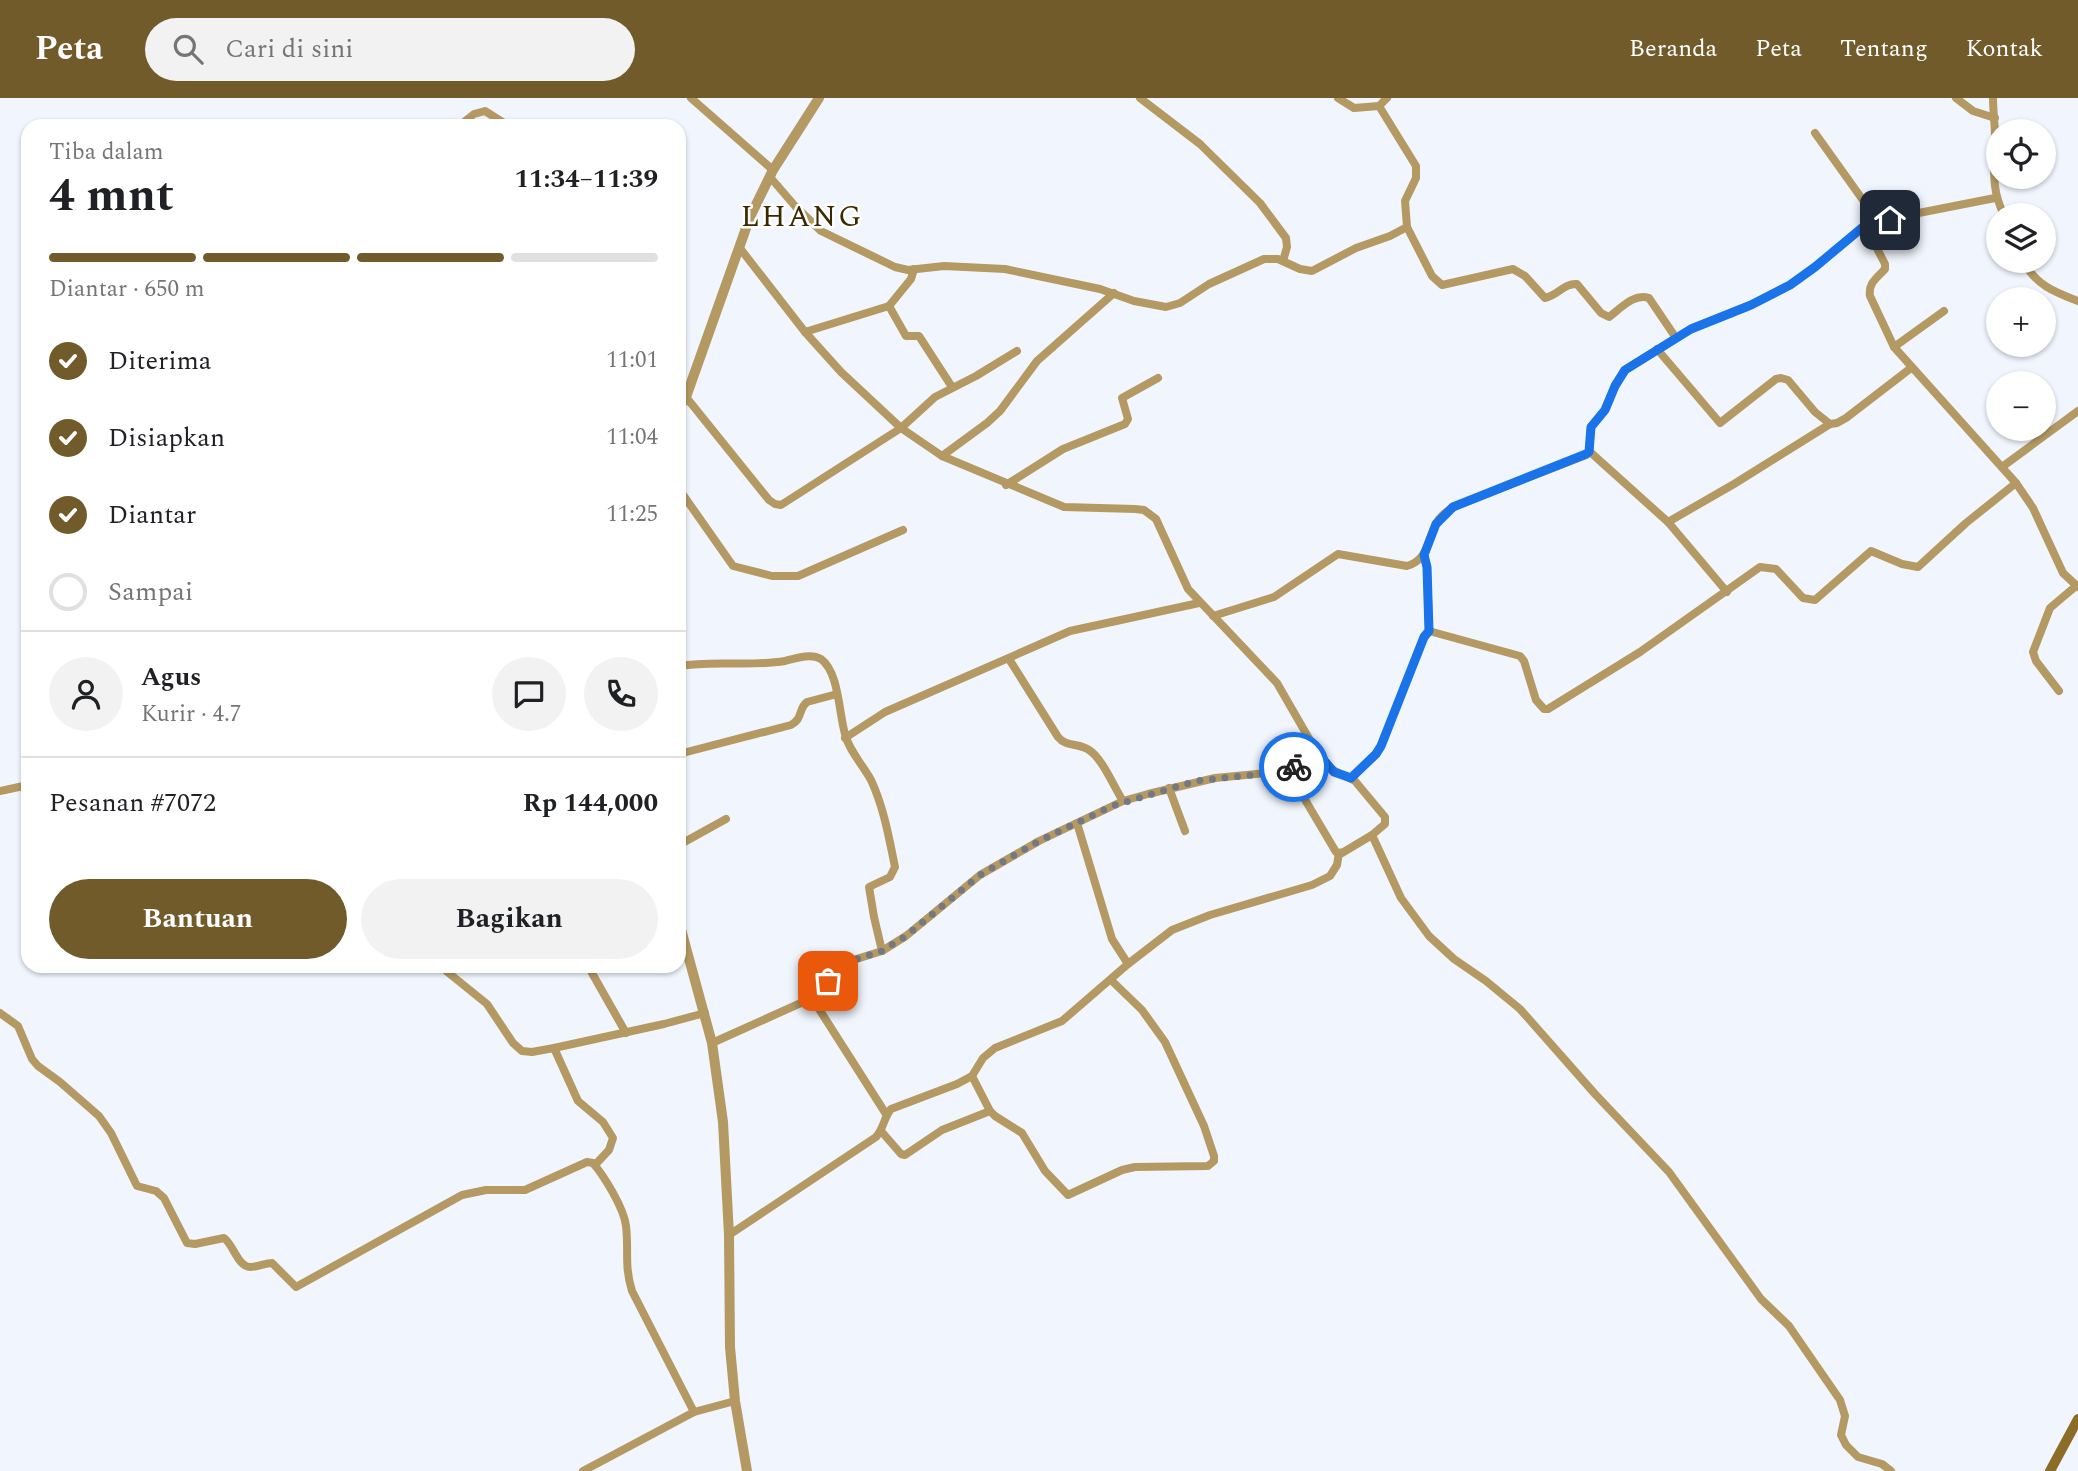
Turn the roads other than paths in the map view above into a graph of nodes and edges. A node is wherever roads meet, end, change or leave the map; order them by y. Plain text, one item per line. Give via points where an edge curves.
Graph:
1 (691, 98) edge
2 (819, 98) edge
3 (1140, 98) edge
4 (1338, 98) edge
5 (1387, 98) edge
6 (1956, 98) edge
7 (1993, 98) edge
8 (1379, 106) junction
9 (1995, 118) junction
10 (468, 119) edge
11 (498, 119) edge
12 (1815, 133) dead end
13 (771, 174) junction
14 (1995, 198) junction
15 (1998, 203) edge
16 (1875, 217) junction
17 (1865, 225) junction
18 (1407, 226) junction
19 (739, 247) junction
20 (1283, 261) junction
21 (914, 269) junction
22 (2030, 273) edge
23 (1114, 293) junction
24 (2078, 301) edge
25 (889, 306) junction
26 (1944, 311) dead end
27 (805, 332) junction
28 (1676, 338) junction
29 (1894, 347) junction
30 (1657, 349) junction
31 (1017, 351) dead end
32 (1910, 368) junction
33 (1158, 378) dead end
34 (952, 387) junction
35 (686, 397) joint
36 (2078, 411) edge
37 (1830, 424) junction
38 (901, 428) junction
39 (1589, 452) junction
40 (942, 456) junction
41 (2002, 467) junction
42 (2016, 483) junction
43 (1006, 485) junction
44 (686, 499) edge
45 (1668, 522) junction
46 (903, 530) dead end
47 (1424, 555) junction
48 (2077, 587) edge
49 (1727, 592) junction
50 (1199, 603) junction
51 (1213, 616) junction
52 (1429, 631) junction
53 (1009, 659) junction
54 (686, 665) edge
55 (2059, 691) dead end
56 (837, 694) junction
57 (845, 738) junction
58 (1315, 750) junction
59 (686, 752) edge
60 (1288, 771) junction
61 (1351, 778) junction
62 (21, 786) edge
63 (1169, 788) junction
64 (0, 791) edge
65 (1123, 801) junction
66 (726, 819) dead end
67 (1077, 823) junction
68 (1185, 831) dead end
69 (1372, 835) junction
70 (686, 841) edge
71 (1339, 853) junction
72 (686, 946) edge
73 (882, 951) junction
74 (1128, 964) junction
75 (449, 973) edge
76 (592, 973) edge
77 (1111, 980) junction
78 (812, 998) junction
79 (0, 1013) edge
80 (705, 1013) junction
81 (626, 1033) junction
82 (712, 1043) junction
83 (554, 1048) junction
84 (972, 1076) junction
85 (990, 1111) junction
86 (886, 1114) junction
87 (881, 1131) junction
88 (595, 1165) junction
89 (729, 1236) junction
90 (735, 1401) junction
91 (694, 1412) junction
92 (2078, 1419) edge
93 (583, 1471) edge
94 (747, 1471) edge
95 (1891, 1471) edge
96 (2050, 1471) edge

1 - 13 street
2 - 13 street
3 - 20 street via 1200,144 1260,203 1286,238
4 - 8 street via 1354,108
5 - 8 street
6 - 9 street via 1973,111
7 - 9 street
8 - 18 street via 1416,166 1416,178 1405,201
9 - 14 street
10 - 11 street via 485,111
12 - 16 street
13 - 19 street
13 - 21 street via 821,231 895,267
14 - 15 street
14 - 16 street via 1890,220
16 - 17 street
17 - 28 street via 1790,285
17 - 29 street via 1885,264 1868,288
18 - 20 street via 1312,271
18 - 28 street via 1432,276 1442,285 1513,269 1545,298 1577,284 1609,317 1643,296
19 - 27 street
19 - 35 street
20 - 23 street via 1271,258 1245,266 1166,307
21 - 23 street via 944,265 1005,269
21 - 25 street
22 - 24 street via 2045,288
23 - 40 street via 1037,361 987,424
25 - 27 street
25 - 34 street via 906,336 919,336
26 - 29 street
27 - 38 street
28 - 30 street
29 - 32 street
30 - 37 street via 1720,423 1782,378
30 - 39 street via 1619,377 1605,410 1591,427
31 - 34 street
32 - 37 street via 1846,418
32 - 41 street
33 - 43 street via 1124,395 1125,424 1063,449
34 - 38 street
35 - 38 street via 769,500 778,505
36 - 41 street
37 - 45 street
38 - 40 street
39 - 45 street
39 - 47 street via 1453,507 1436,524
40 - 43 street
41 - 42 street
42 - 48 street via 2063,573
42 - 49 street via 1918,566 1912,568 1871,551 1815,600 1803,598 1769,566 1760,567
43 - 50 street via 1064,507 1135,509 1151,514
44 - 46 street via 733,566 772,576 798,576
45 - 49 street
47 - 51 street via 1406,566 1338,554 1273,597
47 - 52 street
48 - 55 street via 2050,608 2033,652
49 - 52 street via 1548,709 1536,700 1520,656
50 - 51 street
50 - 53 street via 1062,634
51 - 58 street via 1277,683
52 - 61 street via 1381,746
53 - 57 street via 885,712
53 - 65 street via 1058,737 1096,755
54 - 56 street via 766,664 819,657 834,678
56 - 57 street
56 - 59 street via 807,702 791,725
57 - 73 street via 872,782 895,867 890,877 869,887
58 - 60 street
58 - 61 street via 1334,772
60 - 63 street via 1214,778
60 - 71 street
61 - 69 street via 1385,817 1385,824
62 - 64 street
63 - 65 street
63 - 68 street
65 - 67 street
66 - 70 street
67 - 73 street via 980,875
67 - 74 street via 1112,939
69 - 71 street
69 - 95 street via 1401,898 1429,936 1520,1009 1669,1172 1840,1400 1845,1416 1841,1435 1846,1445 1858,1457
71 - 74 street via 1330,876 1172,930
72 - 80 street
73 - 78 street via 847,962
74 - 77 street
75 - 83 street via 487,1004 518,1048 532,1052
76 - 81 street
77 - 84 street via 1062,1021 995,1048
77 - 85 street via 1142,1010 1165,1042 1204,1126 1214,1156 1211,1164 1135,1167 1068,1195 1045,1171 1021,1133
78 - 82 street
78 - 86 street
79 - 88 street via 18,1027 38,1066 99,1116 137,1186 164,1198 187,1243 224,1238 242,1264 272,1263 296,1287 462,1195 526,1190 587,1162
80 - 81 street
80 - 82 street
81 - 83 street
82 - 89 street via 723,1122
83 - 88 street via 578,1101 603,1122 613,1138
84 - 85 street
84 - 86 street
85 - 87 street via 942,1130 905,1155
86 - 87 street
87 - 89 street
88 - 91 street via 626,1223 626,1269 632,1291
89 - 90 street
90 - 91 street
90 - 94 street
91 - 93 street
92 - 96 main road

